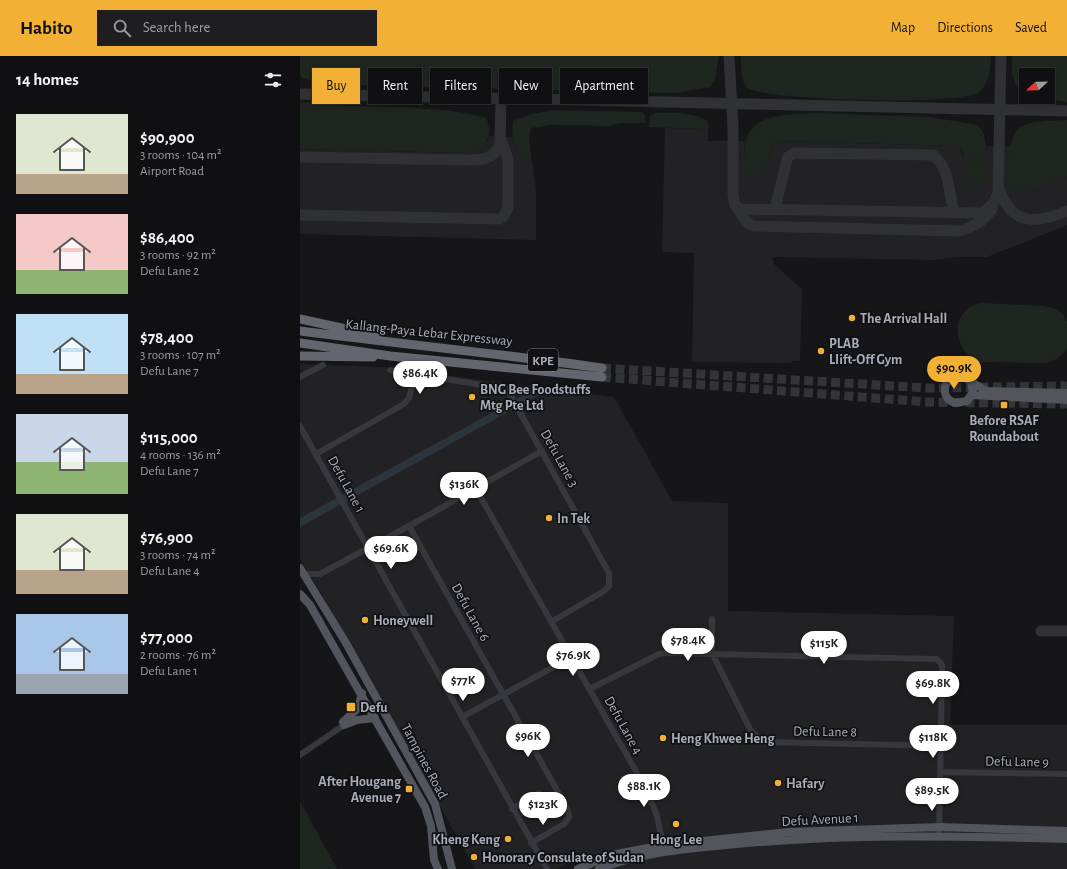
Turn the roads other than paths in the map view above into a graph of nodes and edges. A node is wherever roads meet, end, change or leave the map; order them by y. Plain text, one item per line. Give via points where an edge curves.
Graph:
1 (300, 319) edge
2 (300, 331) edge
3 (300, 343) edge
4 (404, 344) junction
5 (300, 356) edge
6 (390, 356) junction
7 (323, 365) dead end
8 (602, 368) tunnel mouth
9 (390, 370) dead end
10 (416, 375) junction
11 (300, 376) edge
12 (602, 377) tunnel mouth
13 (971, 383) junction
14 (1067, 393) edge
15 (972, 395) junction
16 (1067, 400) edge
17 (300, 426) edge
18 (542, 451) junction
19 (316, 454) junction
20 (476, 489) junction
21 (409, 526) junction
22 (369, 548) junction
23 (302, 571) edge
24 (320, 574) junction
25 (312, 588) junction
26 (300, 594) edge
27 (712, 619) dead end
28 (551, 622) junction
29 (712, 653) junction
30 (572, 657) junction
31 (590, 689) junction
32 (362, 693) junction
33 (503, 694) junction
34 (462, 717) junction
35 (375, 718) junction
36 (344, 724) junction
37 (942, 746) junction
38 (300, 750) edge
39 (300, 755) edge
40 (942, 772) junction
41 (1067, 774) edge
42 (539, 793) dead end
43 (512, 809) junction
44 (940, 832) junction
45 (1067, 832) edge
46 (1067, 839) edge
47 (531, 843) junction
48 (664, 848) junction
49 (438, 869) edge
50 (452, 869) edge
51 (547, 869) edge
52 (578, 869) edge
53 (599, 869) edge

1 - 4 highway via 371,334
2 - 4 highway, Kallang-Paya Lebar Expressway / KPE
3 - 6 highway, Kallang-Paya Lebar Expressway / KPE via 349,348
4 - 8 highway, Kallang-Paya Lebar Expressway / KPE via 484,351
5 - 6 highway
6 - 12 highway, Kallang-Paya Lebar Expressway / KPE
7 - 11 street
9 - 10 street, Defu Lane 3
10 - 18 street, Defu Lane 3 via 507,389
10 - 19 street via 409,398 404,404
13 - 14 main road via 988,391
13 - 15 main road
13 - 15 main road via 965,377 956,376 948,380 944,391 955,404 967,401
15 - 16 main road
17 - 19 street, Defu Lane 1
18 - 20 street
18 - 28 street, Defu Lane 3 via 610,578 609,586 604,591
19 - 22 street, Defu Lane 1
20 - 21 street
20 - 28 street, Defu Lane 4
21 - 22 street
21 - 33 street, Defu Lane 6
22 - 24 street
22 - 34 street, Defu Lane 1
23 - 24 street via 312,575
23 - 25 main road, Tampines Road
24 - 25 street
25 - 50 main road, Tampines Road via 346,643 435,804
26 - 32 main road, Tampines Road via 310,605
27 - 29 street
28 - 30 street, Defu Lane 4
29 - 31 street via 659,654
29 - 37 street, Defu Lane 8 via 750,731 764,742
29 - 37 street via 937,658 942,665
30 - 31 street, Defu Lane 4
30 - 33 street
31 - 48 street, Defu Lane 4 via 646,789 656,812
32 - 35 main road, Tampines Road
32 - 36 main road via 358,708
33 - 34 street
33 - 47 street, Defu Lane 6 via 568,810 569,817 564,824
34 - 43 street, Defu Lane 1
35 - 36 main road
35 - 49 main road, Tampines Road via 425,807 431,826 434,860
36 - 38 street
36 - 39 street
37 - 40 street
40 - 41 street, Defu Lane 9
40 - 44 street
42 - 43 street
43 - 47 street, Defu Lane 1
44 - 45 main road, Defu Avenue 1
44 - 46 main road, Defu Avenue 1
44 - 48 main road, Defu Avenue 1
47 - 51 street, Defu Lane 1
48 - 52 main road, Defu Avenue 1 via 611,855
48 - 53 main road, Defu Avenue 1

